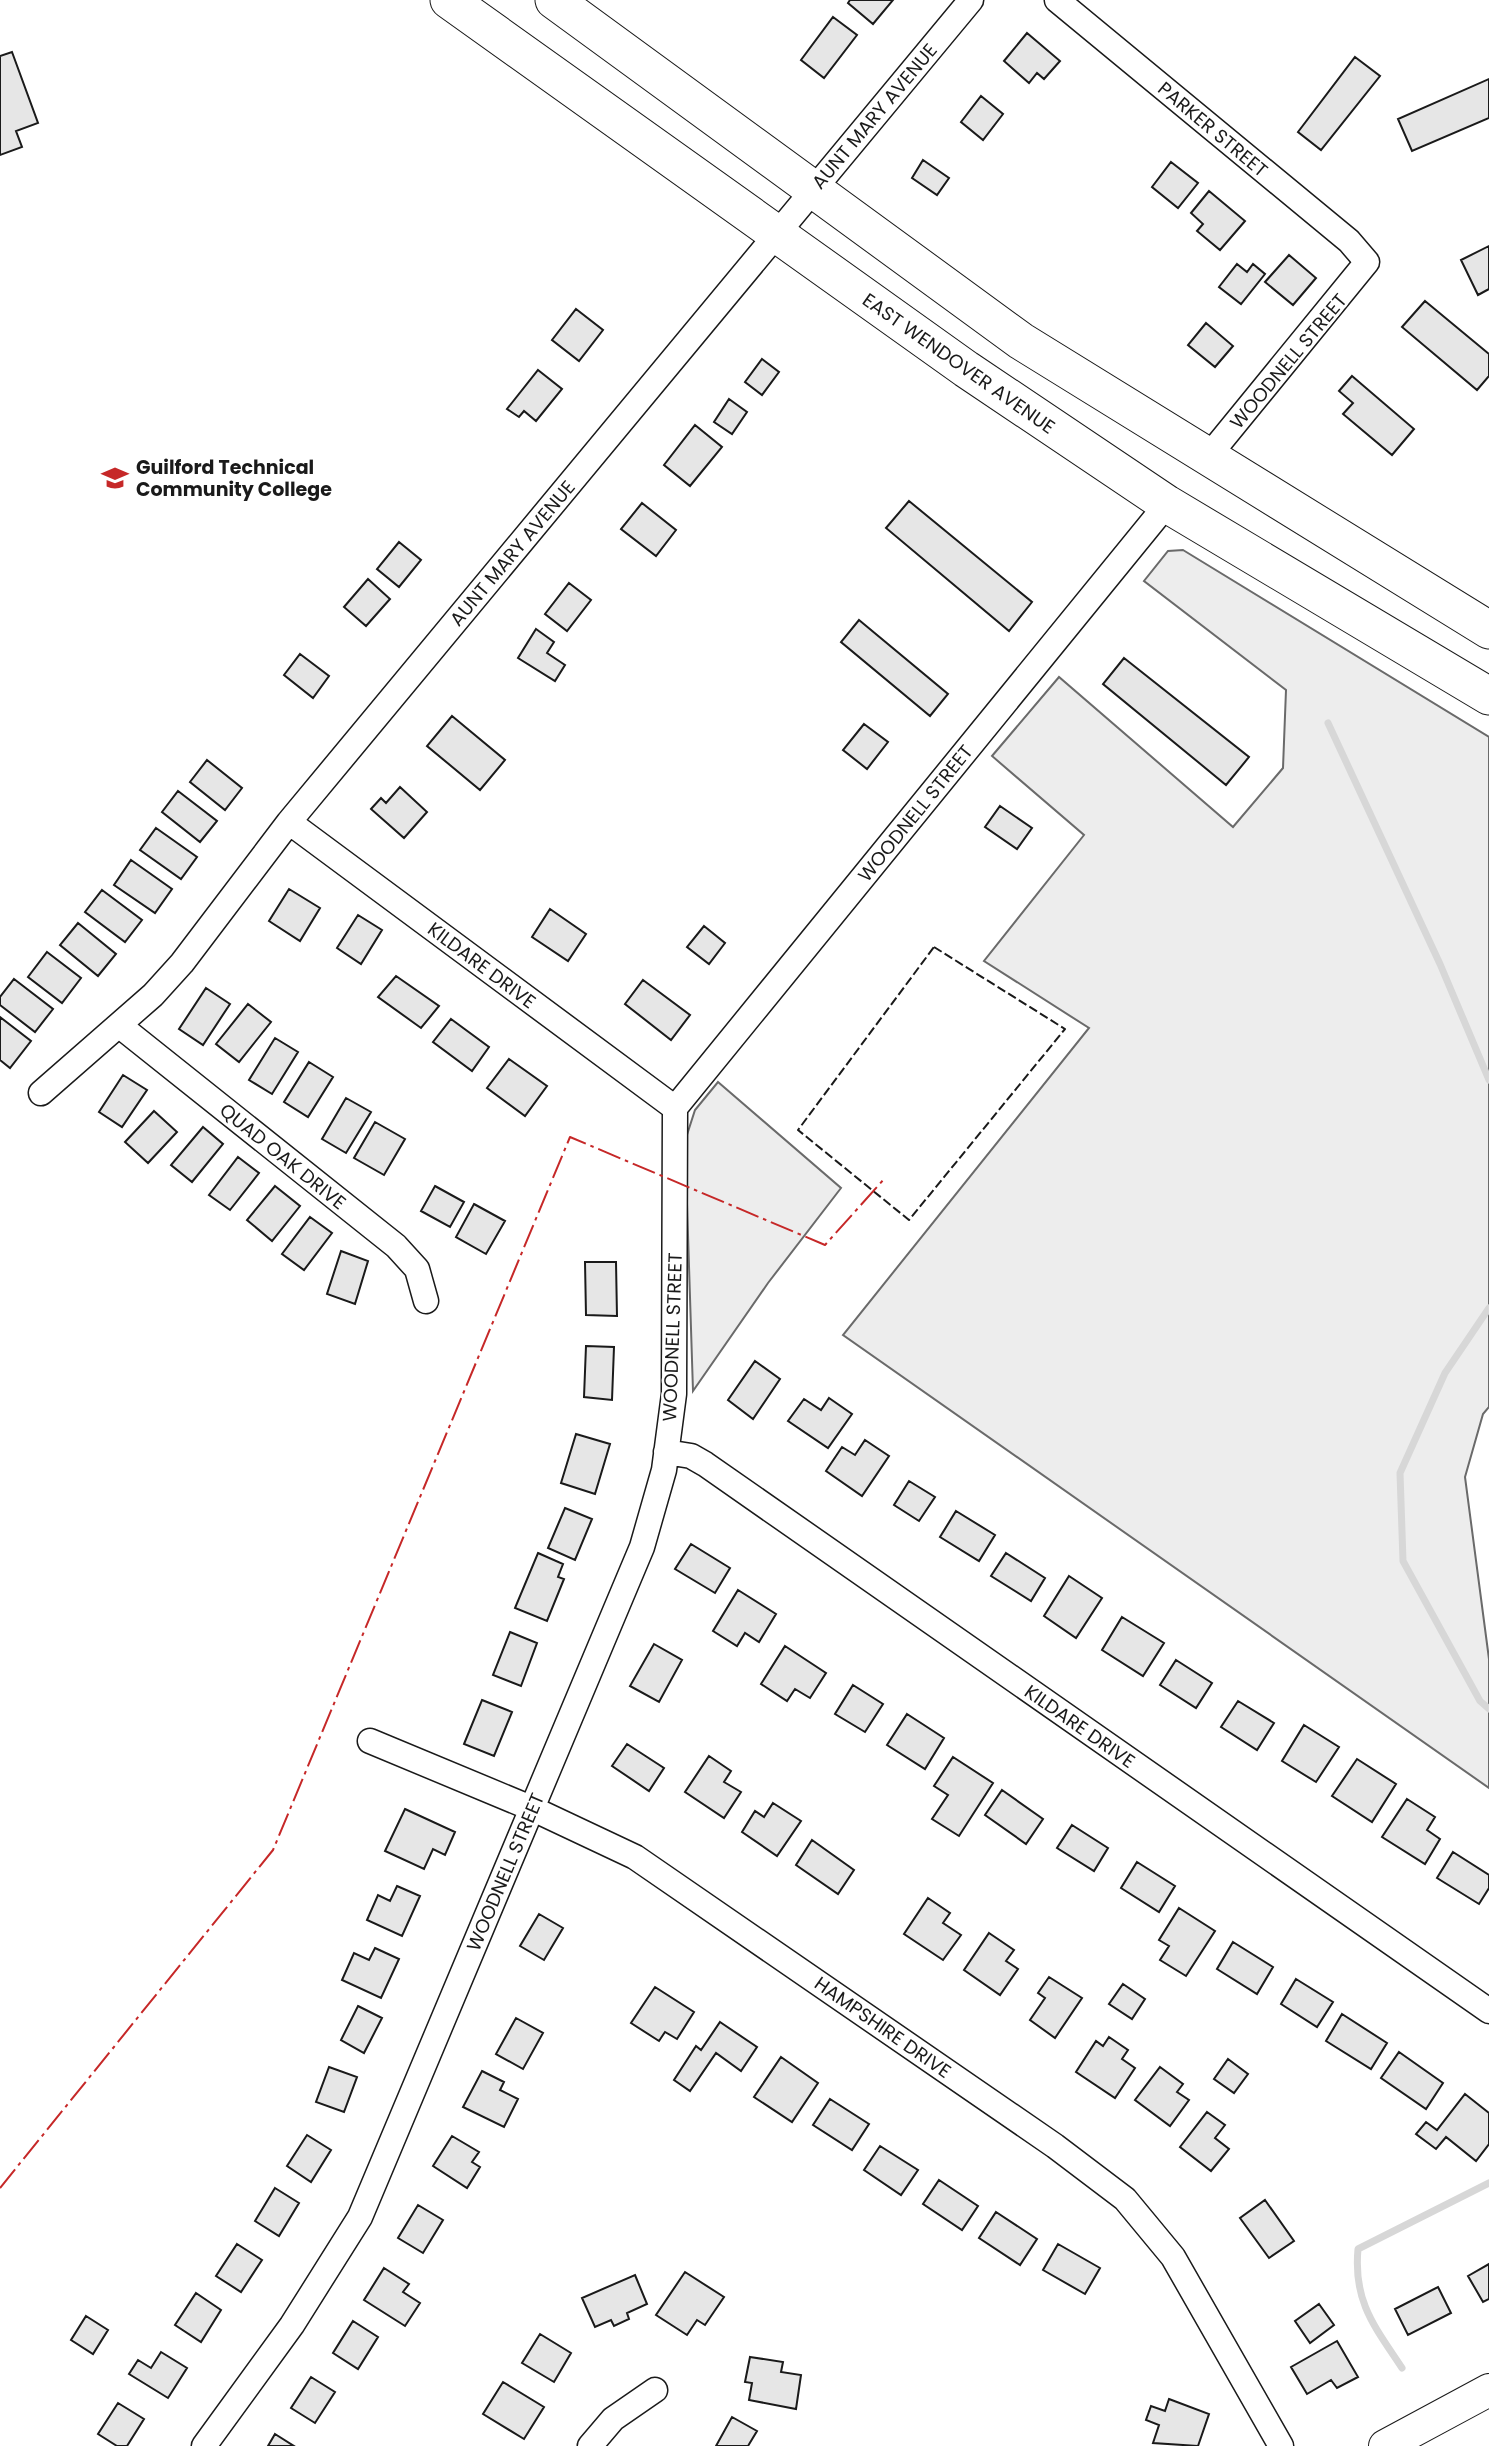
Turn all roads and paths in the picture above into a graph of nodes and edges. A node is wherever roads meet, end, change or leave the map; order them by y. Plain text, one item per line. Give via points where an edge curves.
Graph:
1 (449, 0) edge
2 (554, 0) edge
3 (971, 0) edge
4 (1057, 0) edge
5 (813, 189) junction
6 (775, 234) junction
7 (1367, 262) joint
8 (1207, 458) junction
9 (1167, 504) junction
10 (1489, 631) edge
11 (1489, 696) edge
12 (289, 822) junction
13 (120, 1026) junction
14 (41, 1093) dead end
15 (675, 1108) junction
16 (426, 1301) dead end
17 (666, 1452) junction
18 (370, 1741) dead end
19 (531, 1808) junction
20 (1489, 2011) edge
21 (655, 2390) dead end
22 (1489, 2390) edge
23 (204, 2446) edge
24 (590, 2446) edge
25 (1281, 2446) edge
26 (1385, 2446) edge

1 - 6 highway, EAST WENDOVER AVENUE
2 - 5 highway
3 - 5 street, AUNT MARY AVENUE
4 - 7 street, PARKER STREET via 1349,241
5 - 6 street, AUNT MARY AVENUE
5 - 8 highway via 1021,341
6 - 9 highway, EAST WENDOVER AVENUE
6 - 12 street, AUNT MARY AVENUE
7 - 8 street, WOODNELL STREET
8 - 10 highway
9 - 11 highway, EAST WENDOVER AVENUE
9 - 15 street, WOODNELL STREET
12 - 13 street, AUNT MARY AVENUE via 182,963
12 - 15 street, KILDARE DRIVE
13 - 14 street, AUNT MARY AVENUE
13 - 16 street, QUAD OAK DRIVE via 396,1246 417,1269
15 - 17 street, WOODNELL STREET via 674,1394
17 - 19 street, WOODNELL STREET via 642,1547
17 - 20 street, KILDARE DRIVE via 691,1456 705,1464
18 - 19 street, HAMPSHIRE DRIVE
19 - 23 street, WOODNELL STREET via 360,2217 292,2325
19 - 25 street, HAMPSHIRE DRIVE via 635,1857 1125,2199 1173,2257
21 - 24 street via 612,2419
22 - 26 main road

